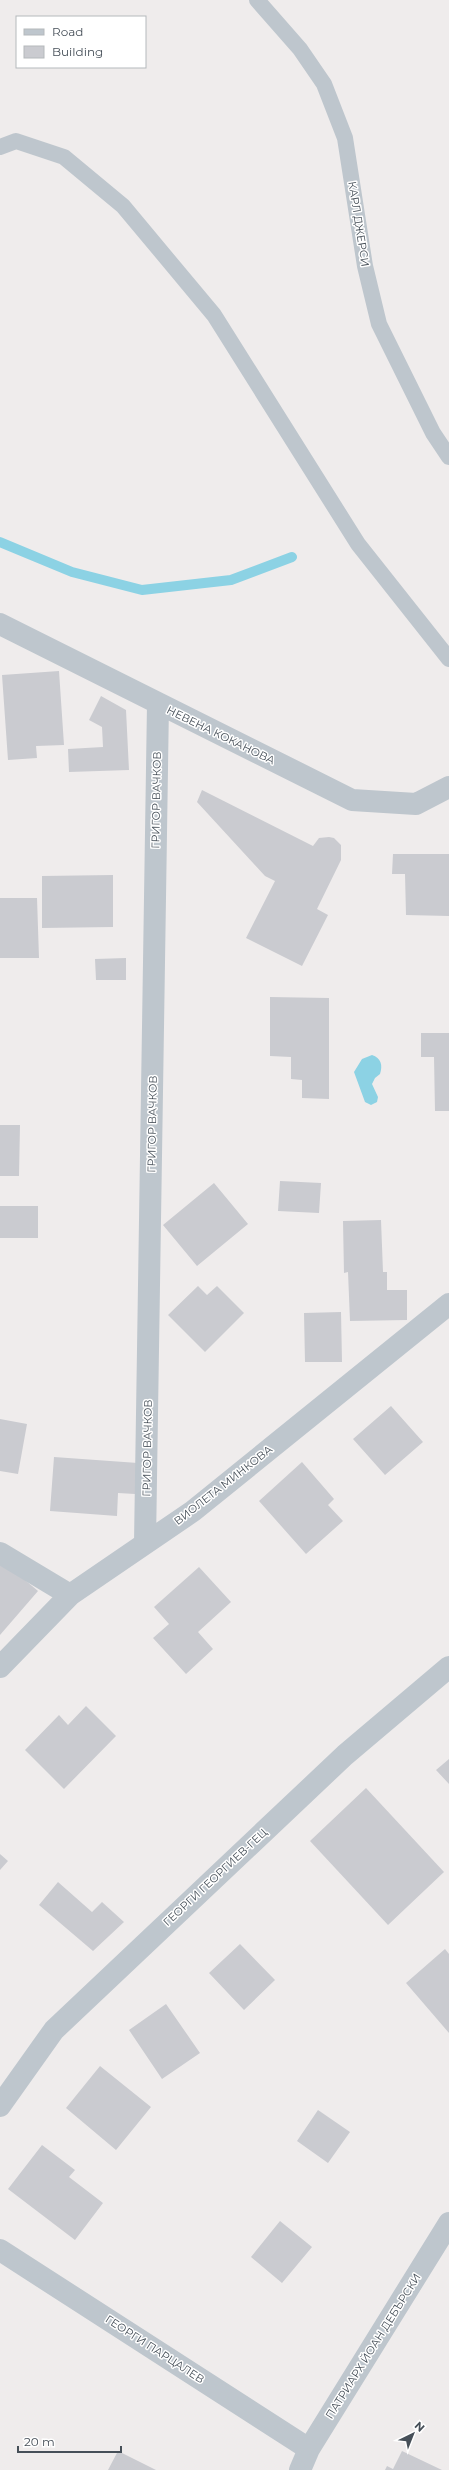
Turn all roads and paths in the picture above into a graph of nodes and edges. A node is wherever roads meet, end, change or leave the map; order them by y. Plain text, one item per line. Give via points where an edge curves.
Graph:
1 (257, 0) edge
2 (0, 146) edge
3 (449, 457) edge
4 (0, 624) edge
5 (449, 659) edge
6 (158, 704) junction
7 (449, 787) edge
8 (449, 1304) edge
9 (145, 1544) junction
10 (0, 1553) edge
11 (70, 1595) junction
12 (0, 1667) edge
13 (449, 1667) edge
14 (0, 2106) edge
15 (449, 2224) edge
16 (0, 2250) edge
17 (309, 2449) junction
18 (300, 2470) edge

1 - 3 lane, КАРЛ ДЖЕРСИ via 300,49 324,84 345,138 365,266 379,324 433,433
2 - 5 lane via 16,141 64,156 123,206 214,315 358,544
4 - 6 street, НЕВЕНА КОКАНОВА
6 - 7 street, НЕВЕНА КОКАНОВА via 352,800 416,804
6 - 9 street, ГРИГОР ВАЧКОВ
8 - 9 street, ВИОЛЕТА МИНКОВА via 193,1511
9 - 11 street, ВИОЛЕТА МИНКОВА
10 - 11 street
11 - 12 street, ВИОЛЕТА МИНКОВА
13 - 14 street, ГЕОРГИ ГЕОРГИЕВ-ГЕЦ via 345,1755 54,2030
15 - 17 street, ПАТРИАРХ ЙОАН ДЕБЪРСКИ
16 - 17 street, ГЕОРГИ ПАРЦАЛЕВ
17 - 18 street, ПАТРИАРХ ЙОАН ДЕБЪРСКИ

